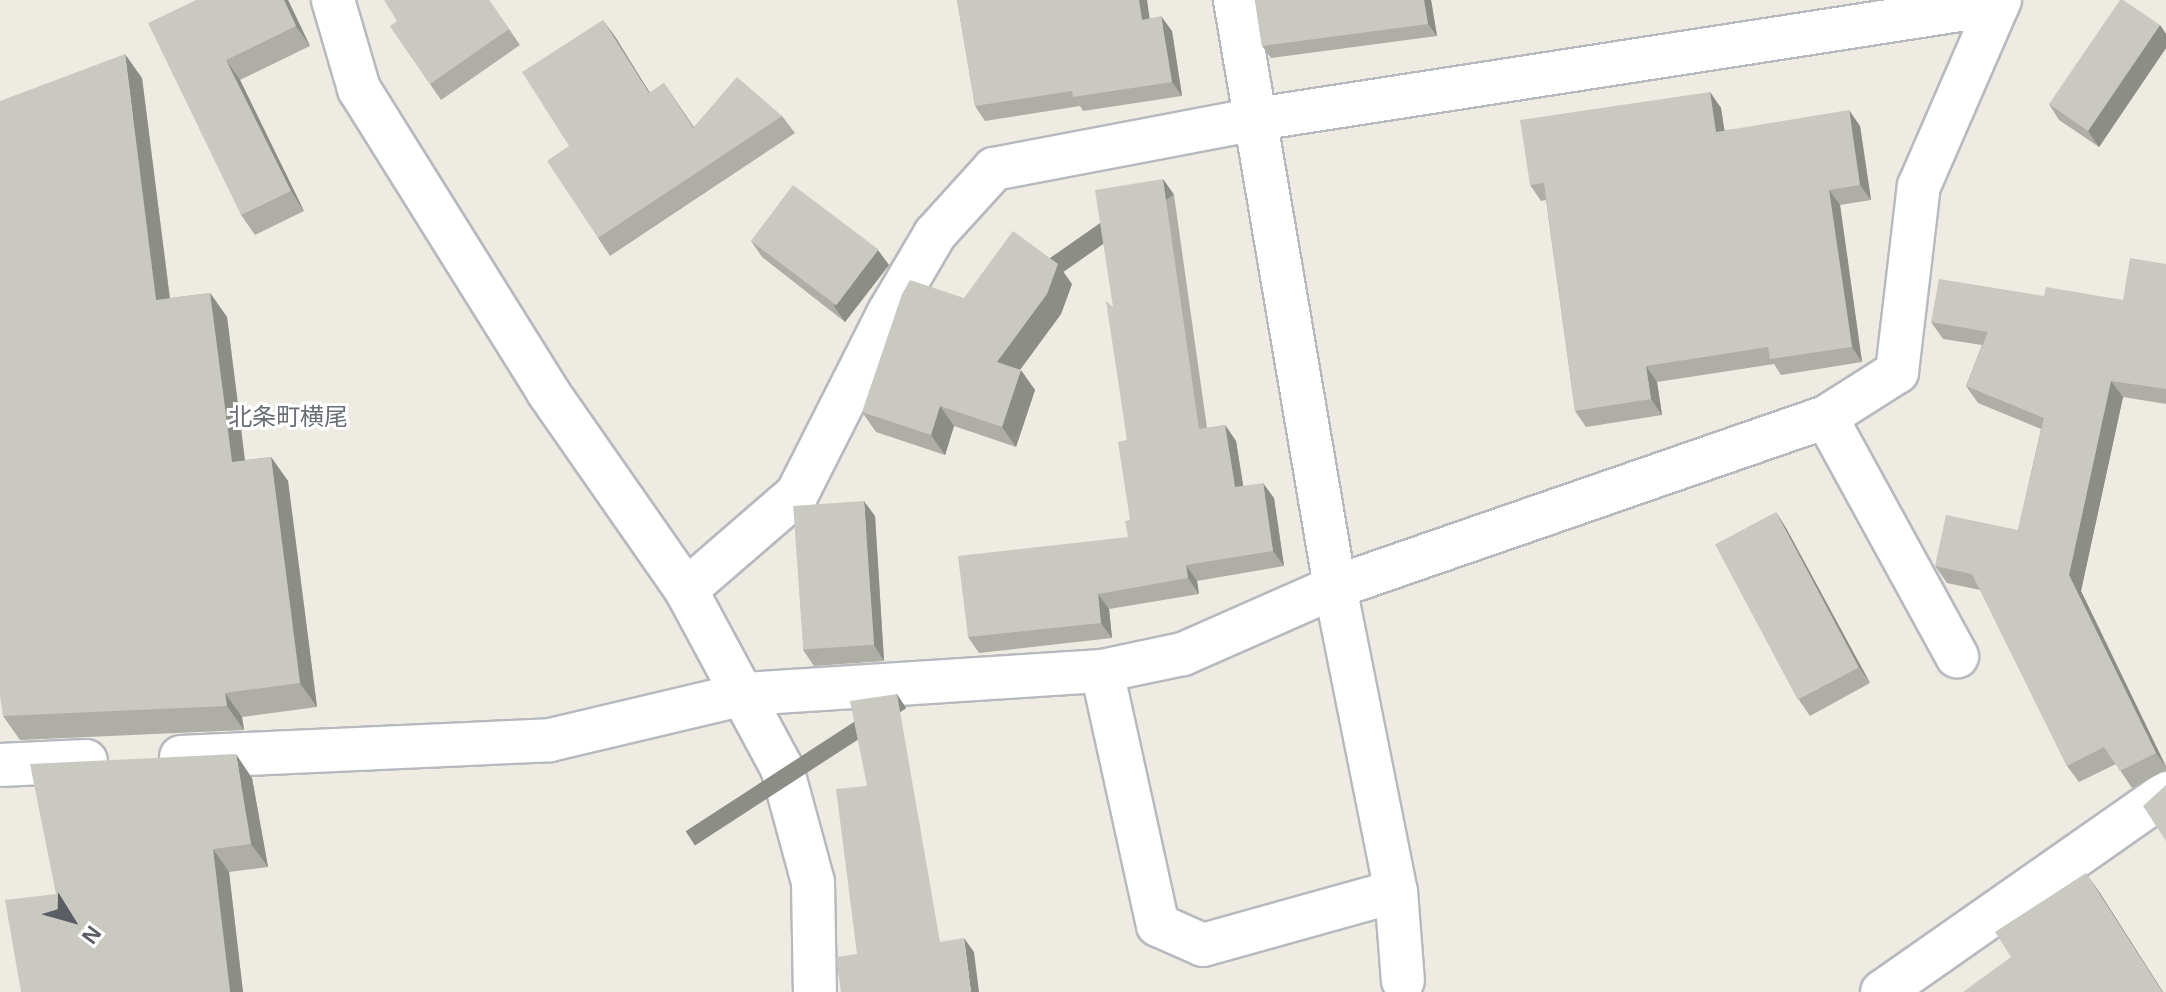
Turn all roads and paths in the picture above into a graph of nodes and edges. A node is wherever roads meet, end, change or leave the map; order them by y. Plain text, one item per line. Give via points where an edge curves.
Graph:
1 (333, 0) edge
2 (1235, 0) edge
3 (1999, 2) edge
4 (1257, 119) junction
5 (1826, 417) junction
6 (1335, 587) junction
7 (686, 590) junction
8 (1957, 656) dead end
9 (1102, 671) junction
10 (745, 694) junction
11 (0, 765) edge
12 (2166, 793) edge
13 (1396, 891) junction
14 (1403, 981) dead end
15 (815, 992) edge
16 (1882, 992) edge

1 - 7 street via 359,89 548,392
2 - 4 street
3 - 4 street
3 - 5 street via 1919,186 1897,372
4 - 6 street
4 - 7 street via 994,169 935,234 888,314 797,494
5 - 6 street
5 - 8 street
6 - 9 street via 1183,654
6 - 13 street
7 - 10 street
9 - 10 street
9 - 13 street via 1158,925 1203,945
10 - 11 street via 550,740
10 - 15 street via 782,768 813,882
12 - 16 street
13 - 14 street

